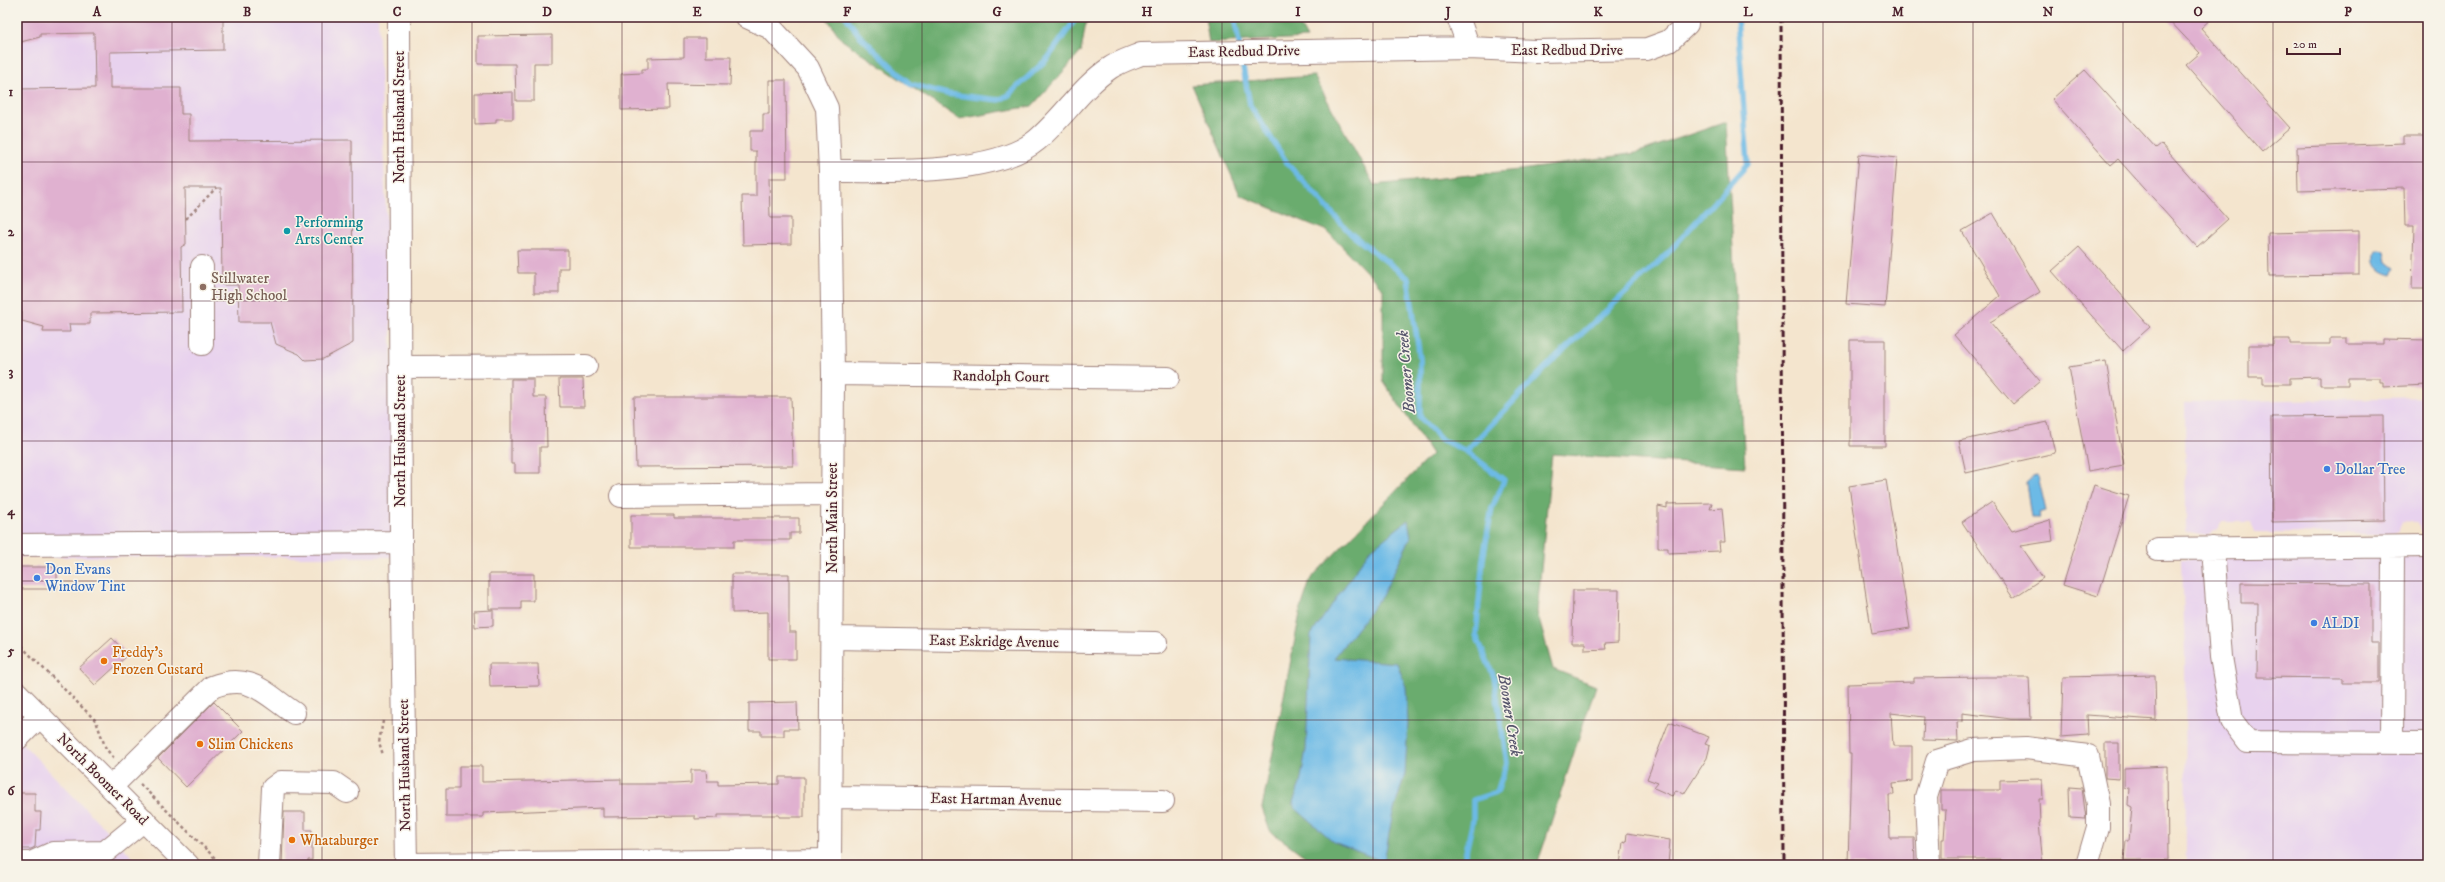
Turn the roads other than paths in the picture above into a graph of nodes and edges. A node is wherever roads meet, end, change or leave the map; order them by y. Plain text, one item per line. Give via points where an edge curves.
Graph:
1 (399, 17) edge
2 (747, 17) edge
3 (1458, 17) edge
4 (1687, 21) edge
5 (1469, 48) junction
6 (830, 170) junction
7 (202, 267) dead end
8 (202, 344) dead end
9 (586, 366) dead end
10 (400, 367) junction
11 (833, 374) junction
12 (1168, 378) dead end
13 (832, 494) junction
14 (621, 496) dead end
15 (401, 542) junction
16 (17, 545) edge
17 (2428, 546) edge
18 (2393, 547) junction
19 (2213, 548) junction
20 (2158, 549) dead end
21 (832, 638) junction
22 (1156, 643) dead end
23 (17, 693) edge
24 (294, 713) dead end
25 (40, 716) junction
26 (17, 739) edge
27 (2392, 743) junction
28 (2428, 743) edge
29 (111, 787) junction
30 (347, 792) dead end
31 (830, 797) junction
32 (1163, 801) dead end
33 (144, 820) junction
34 (17, 863) edge
35 (830, 863) edge
36 (406, 864) edge
37 (188, 865) edge
38 (268, 865) edge
39 (1929, 865) edge
40 (2087, 865) edge

1 - 10 street, North Husband Street
2 - 6 street, North Main Street via 771,28 808,68 826,108
3 - 5 street
4 - 5 street, East Redbud Drive via 1669,41 1647,49 1535,51
5 - 6 street, East Redbud Drive via 1141,54 1111,67 1036,140 1006,158 920,171
6 - 11 street, North Main Street
7 - 8 street
9 - 10 street
10 - 15 street, North Husband Street
11 - 12 street, Randolph Court
11 - 13 street, North Main Street
13 - 14 street
13 - 21 street, North Main Street
15 - 16 street
15 - 36 street, North Husband Street
17 - 18 street
18 - 19 street
18 - 27 street
19 - 20 street
19 - 27 street via 2221,657 2232,721 2248,742
21 - 22 street, East Eskridge Avenue
21 - 31 street, North Main Street
23 - 25 street, North Boomer Road
24 - 29 street via 249,682 227,681 212,687
25 - 26 street
25 - 29 street, North Boomer Road
27 - 28 street
29 - 33 street, North Boomer Road
30 - 38 street via 334,783 281,782 273,788
31 - 32 street, East Hartman Avenue
31 - 35 street, North Main Street
33 - 34 street via 105,852 53,853 31,863
33 - 37 street, North Boomer Road
35 - 36 street
39 - 40 street via 1926,797 1937,761 1973,750 2026,748 2088,756 2098,804 2098,827

